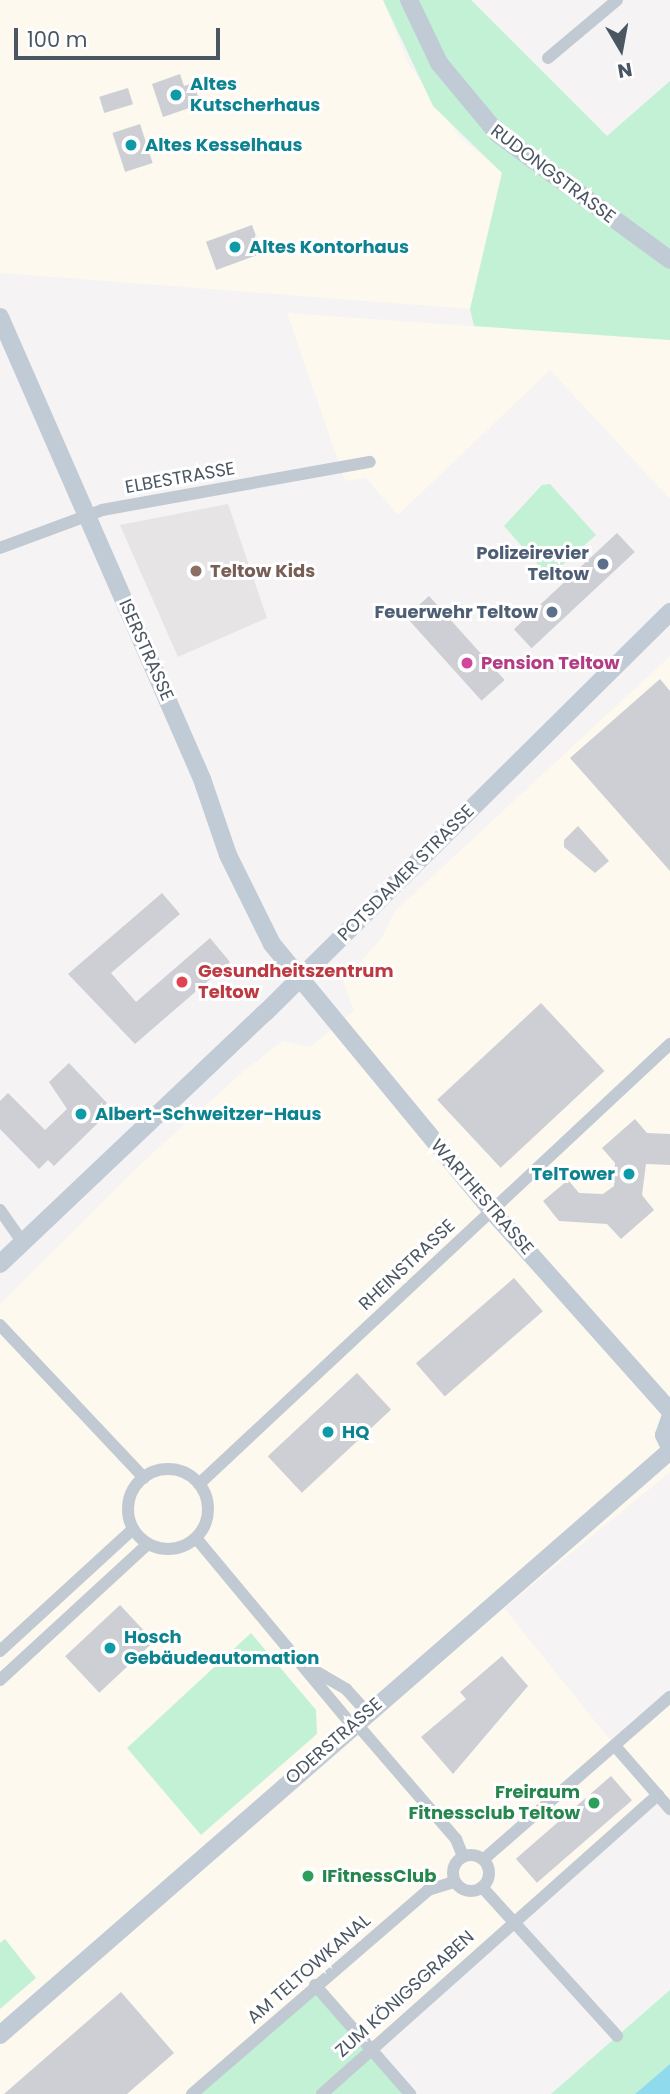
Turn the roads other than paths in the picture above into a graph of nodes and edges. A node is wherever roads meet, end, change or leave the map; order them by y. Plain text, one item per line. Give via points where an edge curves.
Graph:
1 (409, 0) edge
2 (617, 0) edge
3 (548, 58) dead end
4 (670, 260) edge
5 (0, 317) edge
6 (370, 462) dead end
7 (87, 514) junction
8 (0, 548) edge
9 (670, 606) edge
10 (664, 618) edge
11 (297, 980) junction
12 (670, 1044) edge
13 (0, 1210) edge
14 (492, 1211) junction
15 (23, 1242) junction
16 (0, 1264) edge
17 (0, 1325) edge
18 (670, 1411) edge
19 (670, 1418) edge
20 (670, 1450) edge
21 (144, 1478) junction
22 (199, 1484) junction
23 (133, 1529) junction
24 (196, 1538) junction
25 (148, 1544) junction
26 (5, 1647) edge
27 (24, 1659) junction
28 (310, 1668) junction
29 (0, 1680) edge
30 (670, 1697) edge
31 (358, 1719) junction
32 (615, 1746) junction
33 (658, 1795) junction
34 (670, 1809) edge
35 (463, 1856) junction
36 (484, 1859) junction
37 (454, 1882) junction
38 (482, 1887) junction
39 (513, 1922) junction
40 (315, 1986) junction
41 (0, 2035) edge
42 (617, 2036) dead end
43 (370, 2049) junction
44 (192, 2094) edge
45 (322, 2094) edge
46 (410, 2094) edge

1 - 4 street, RUDONGSTRASSE via 439,63 498,134
2 - 3 street
5 - 7 street, ISERSTRASSE
6 - 7 street, ELBESTRASSE
7 - 8 street, ELBESTRASSE
7 - 11 street, ISERSTRASSE via 202,779 228,855 272,944
9 - 10 street, POTSDAMER STRASSE
10 - 11 street, POTSDAMER STRASSE
11 - 14 street, WARTHESTRASSE
11 - 15 street, POTSDAMER STRASSE
12 - 14 street, RHEINSTRASSE
13 - 15 street
14 - 18 street, WARTHESTRASSE
14 - 22 street, RHEINSTRASSE
15 - 16 street, POTSDAMER STRASSE
17 - 21 street
19 - 20 street via 664,1435
20 - 31 street, ODERSTRASSE
21 - 22 street via 177,1470
21 - 23 street via 131,1496
22 - 24 street via 208,1512
23 - 25 street
23 - 26 street
24 - 25 street via 178,1548
24 - 28 street
25 - 27 street
26 - 27 street
27 - 29 street
28 - 31 street
28 - 31 street via 346,1689
30 - 32 street
31 - 35 street via 456,1839
31 - 41 street, ODERSTRASSE
32 - 33 street
32 - 36 street
33 - 34 street
33 - 39 street, ZUM KÖNIGSGRABEN
35 - 36 street
35 - 37 street via 452,1870
36 - 38 street via 489,1870
37 - 38 street via 467,1891
37 - 40 street, AM TELTOWKANAL via 428,1890
38 - 39 street
39 - 42 street
39 - 43 street, ZUM KÖNIGSGRABEN
40 - 43 street
40 - 44 street, AM TELTOWKANAL
43 - 45 street, ZUM KÖNIGSGRABEN
43 - 46 street

